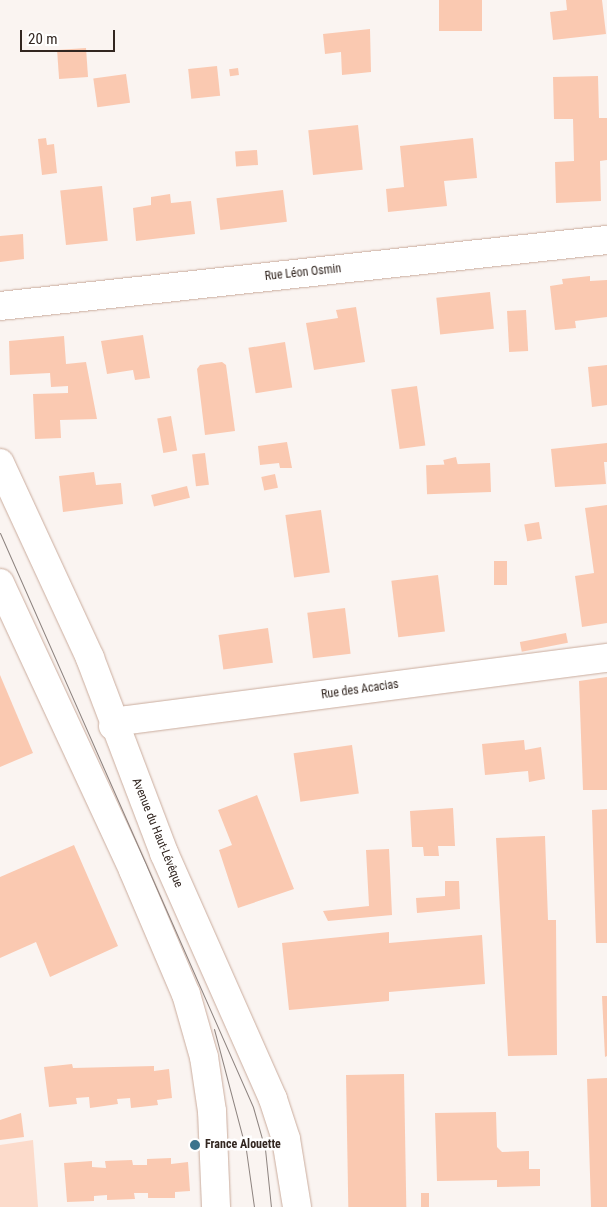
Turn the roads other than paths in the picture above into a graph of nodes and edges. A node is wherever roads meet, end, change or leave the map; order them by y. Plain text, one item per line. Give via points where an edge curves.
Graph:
1 (607, 240) edge
2 (0, 306) edge
3 (0, 463) edge
4 (3, 592) edge
5 (607, 658) edge
6 (113, 726) junction
7 (216, 1207) edge
8 (297, 1207) edge

1 - 2 main road, Rue Léon Osmin
3 - 6 main road, Avenue du Haut-Lévêque via 90,658
4 - 7 main road via 133,870 186,994 204,1056 212,1111
5 - 6 main road, Rue des Acacias via 128,720
6 - 8 main road, Avenue du Haut-Lévêque via 164,853 273,1099 286,1139

